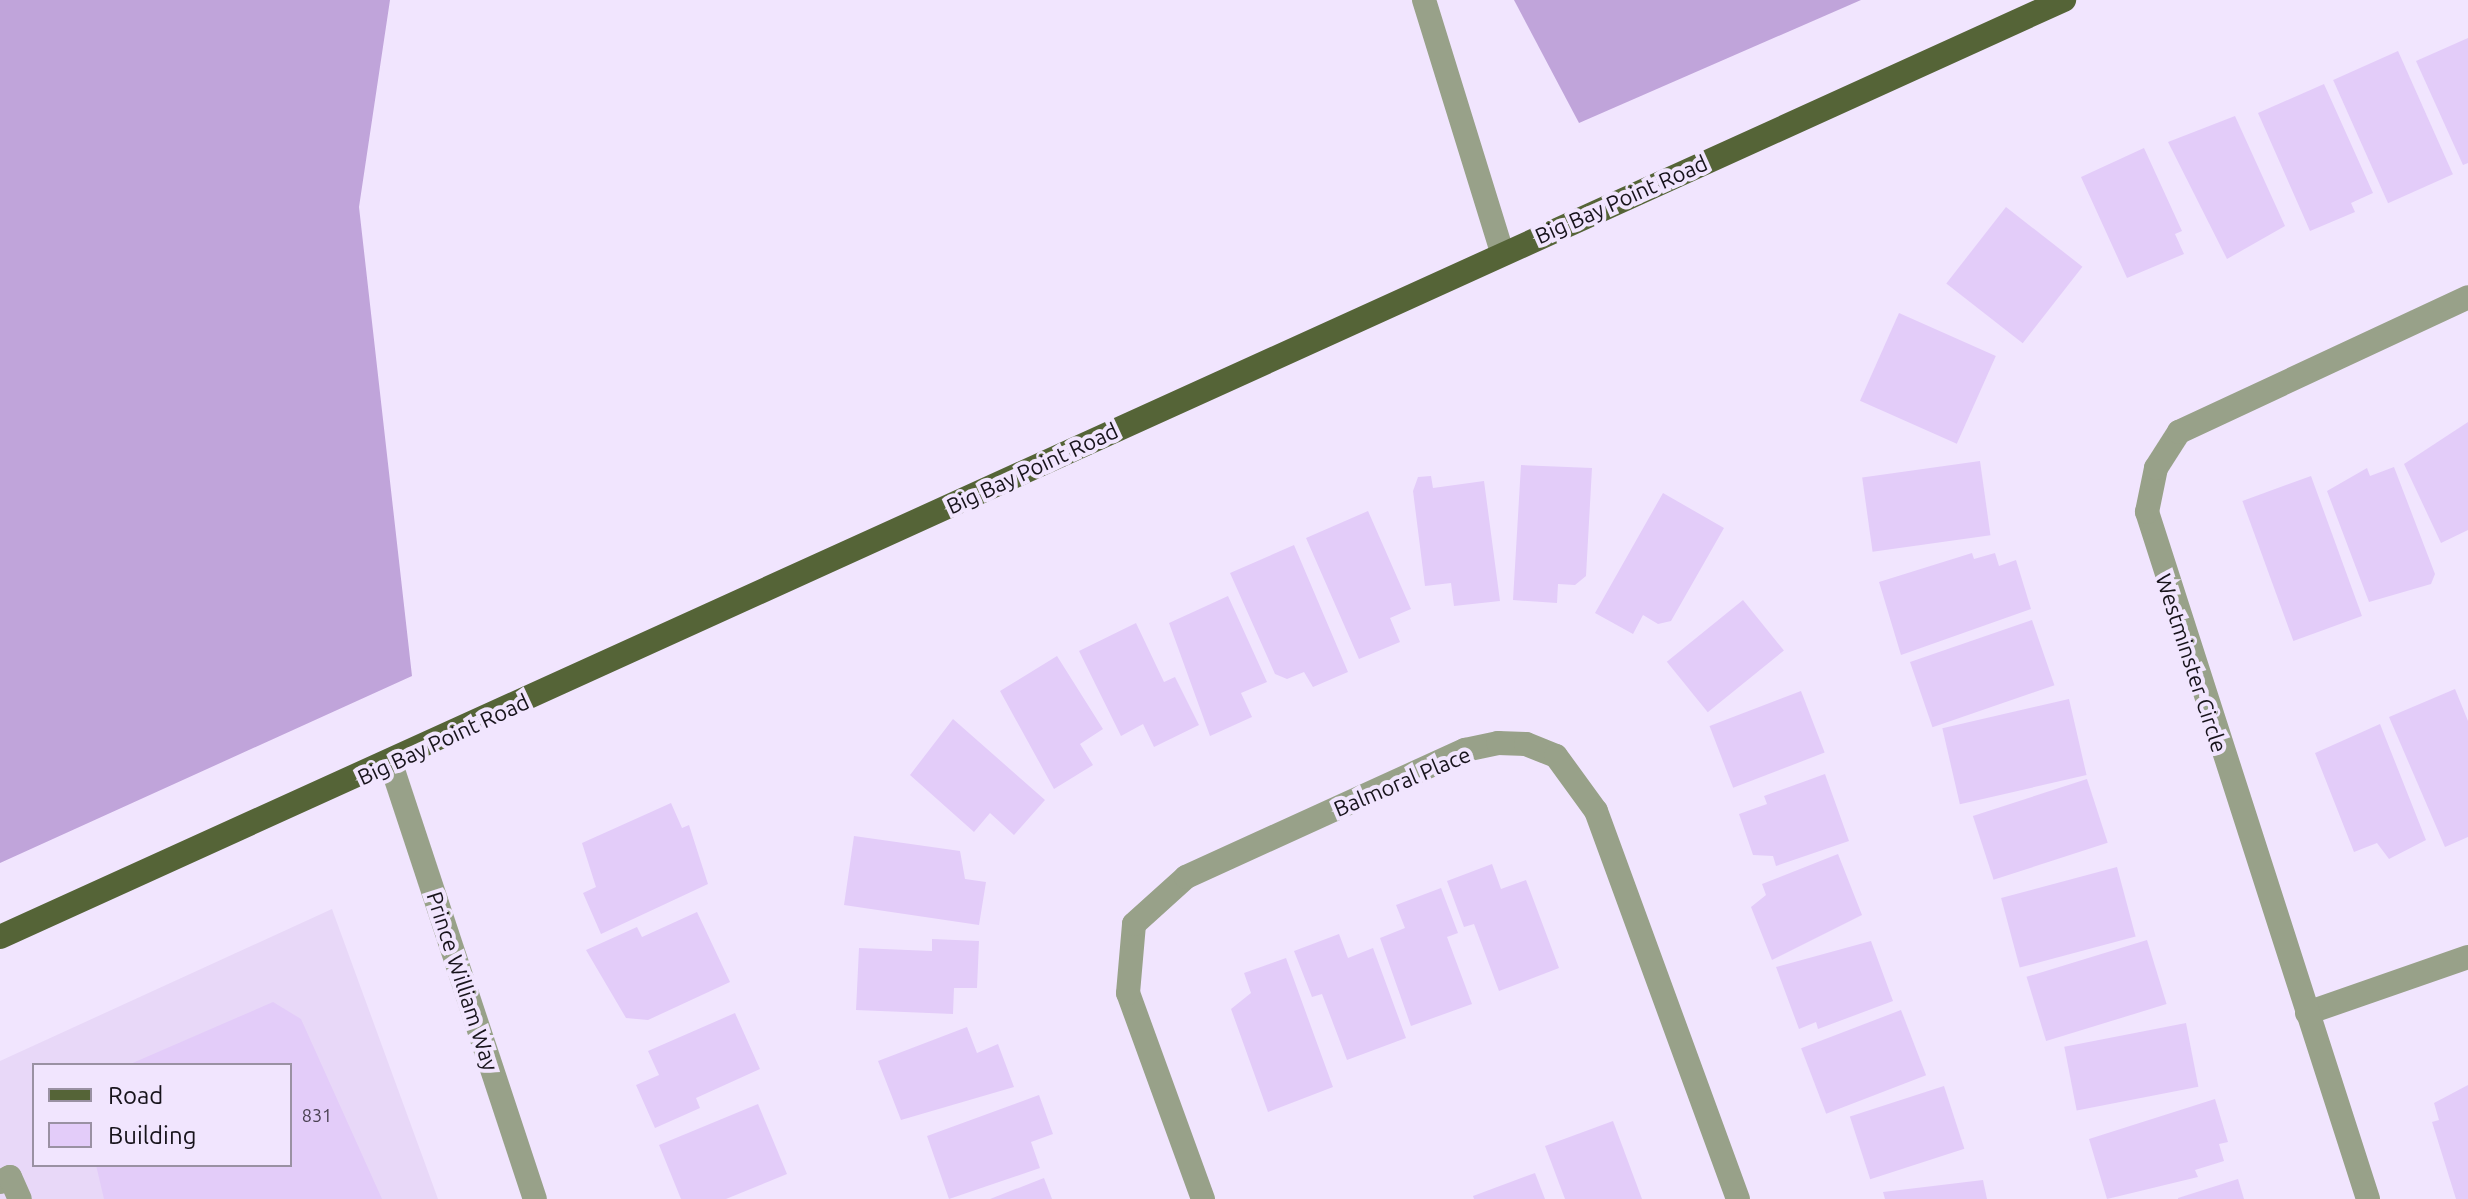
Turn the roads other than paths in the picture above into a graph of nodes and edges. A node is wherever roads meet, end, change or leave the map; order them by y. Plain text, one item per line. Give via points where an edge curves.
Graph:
1 (1424, 0) edge
2 (2064, 0) edge
3 (1502, 252) junction
4 (2468, 297) edge
5 (391, 764) junction
6 (0, 937) edge
7 (2468, 957) edge
8 (2307, 1013) junction
9 (0, 1182) edge
10 (20, 1199) edge
11 (535, 1199) edge
12 (1203, 1199) edge
13 (1738, 1199) edge
14 (2368, 1199) edge

1 - 3 street
2 - 3 main road, Big Bay Point Road
3 - 5 main road, Big Bay Point Road
4 - 8 street, Westminster Circle via 2179,432 2156,468 2147,512 2159,560
5 - 6 main road, Big Bay Point Road
5 - 11 street, Prince William Way
7 - 8 street
8 - 14 street, Westminster Circle
9 - 10 street via 10,1177
12 - 13 street, Balmoral Place via 1128,993 1134,924 1186,877 1465,750 1498,743 1526,744 1556,756 1596,811

